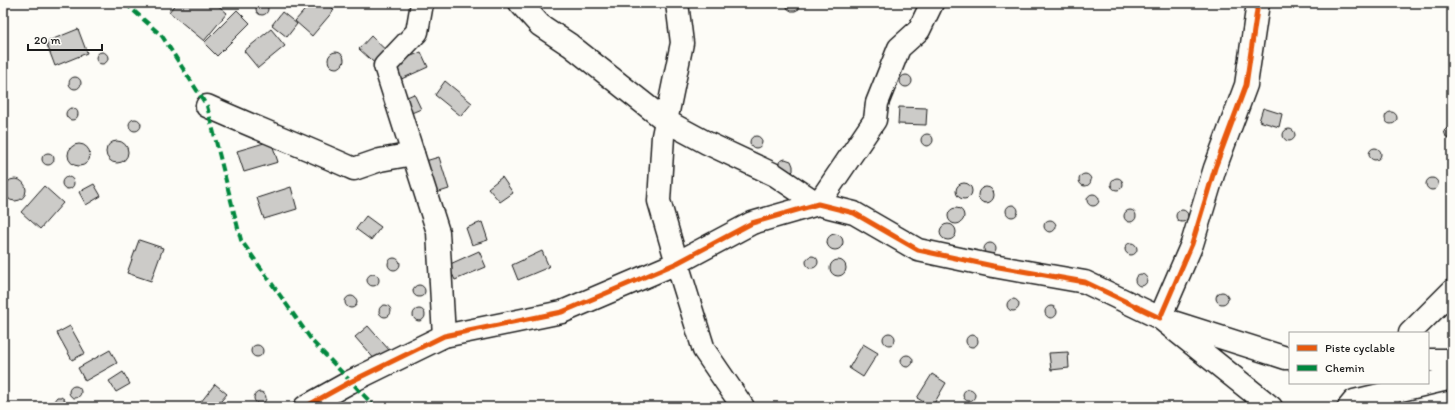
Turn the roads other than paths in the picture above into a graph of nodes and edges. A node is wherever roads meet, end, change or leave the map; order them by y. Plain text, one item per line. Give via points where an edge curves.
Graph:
1 (422, 3) edge
2 (520, 3) edge
3 (677, 3) edge
4 (932, 3) edge
5 (1258, 3) edge
6 (207, 106) dead end
7 (666, 122) junction
8 (413, 154) junction
9 (818, 204) junction
10 (677, 263) junction
11 (1452, 291) edge
12 (1160, 318) junction
13 (1411, 332) edge
14 (444, 336) junction
15 (1289, 358) edge
16 (1429, 360) edge
17 (1452, 360) edge
18 (1452, 378) edge
19 (1429, 383) edge
20 (1426, 384) edge
21 (305, 407) edge
22 (743, 407) edge
23 (1271, 407) edge
24 (1349, 407) edge

1 - 8 street via 417,32 385,66
2 - 7 street via 540,25 570,45
3 - 7 street via 682,43
4 - 9 street via 919,30 899,48 877,103 875,120
5 - 12 street via 1246,85 1192,244
6 - 8 street via 354,169 380,160
7 - 9 street via 775,175
7 - 10 street via 659,201
8 - 14 street via 438,232
9 - 10 street via 752,223
9 - 12 street via 854,213 918,250 1085,282
10 - 14 street via 562,312
10 - 22 street via 704,350
11 - 13 street
12 - 15 street
12 - 23 street
14 - 21 street
16 - 17 street
18 - 19 street
20 - 24 street via 1354,401

